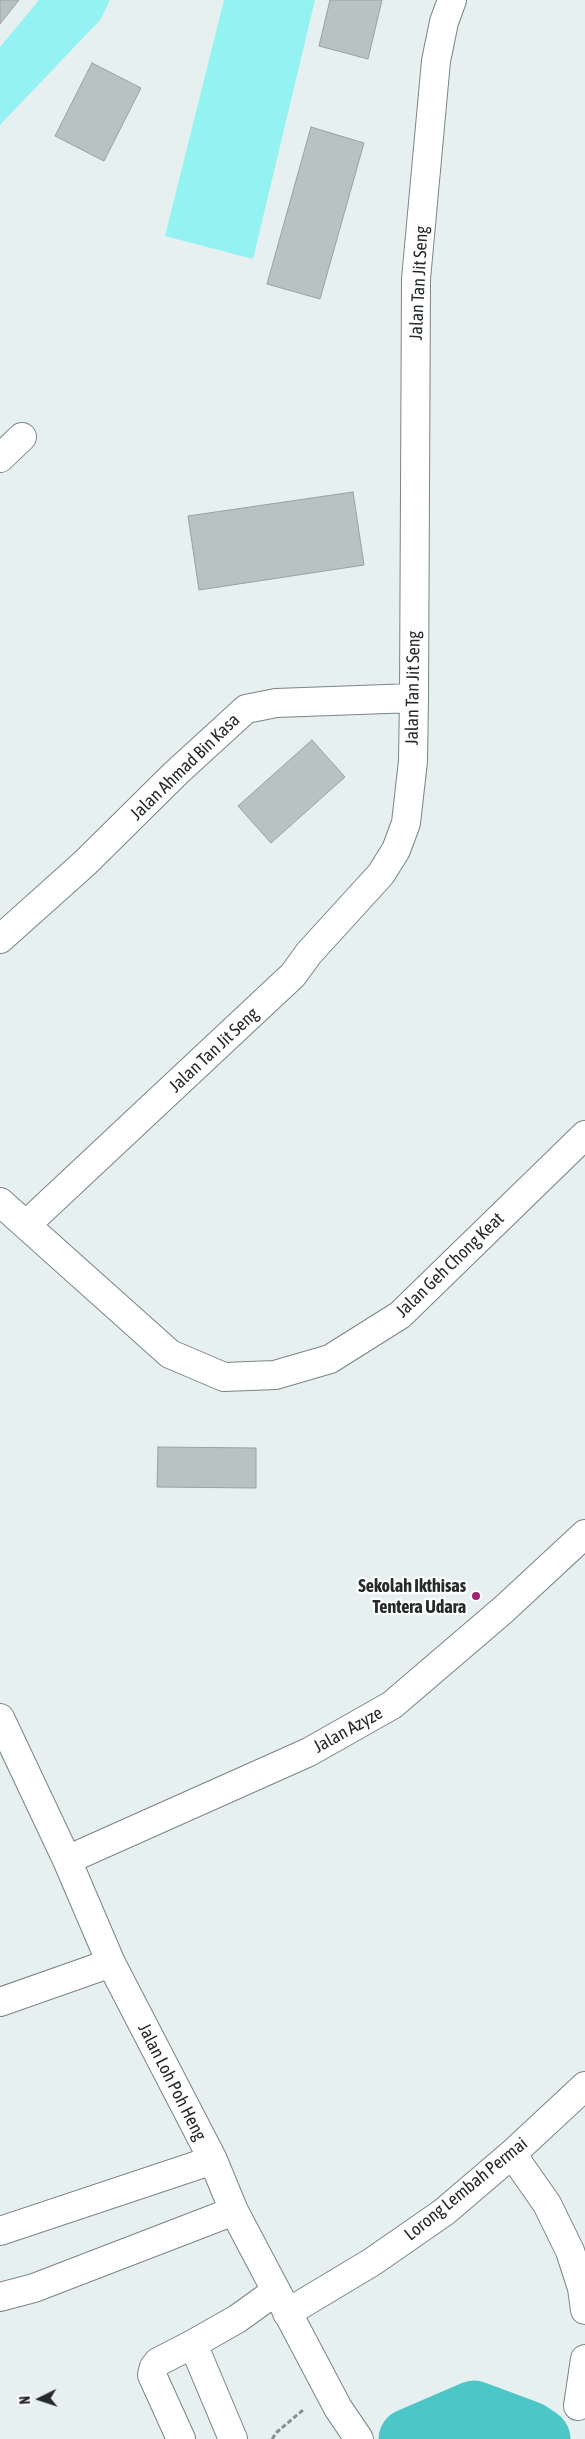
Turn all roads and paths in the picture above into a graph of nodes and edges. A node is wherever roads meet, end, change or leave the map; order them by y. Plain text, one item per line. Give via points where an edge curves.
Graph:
1 (452, 0) edge
2 (22, 437) dead end
3 (0, 458) edge
4 (414, 698) junction
5 (0, 939) edge
6 (585, 1134) edge
7 (0, 1202) edge
8 (27, 1224) junction
9 (585, 1534) edge
10 (0, 1718) edge
11 (67, 1860) junction
12 (111, 1963) junction
13 (0, 2002) edge
14 (585, 2086) edge
15 (512, 2154) junction
16 (212, 2160) junction
17 (234, 2211) junction
18 (0, 2231) edge
19 (0, 2297) edge
20 (282, 2302) junction
21 (585, 2310) edge
22 (193, 2344) junction
23 (585, 2359) edge
24 (333, 2398) junction
25 (578, 2406) dead end
26 (181, 2439) edge
27 (233, 2439) edge
28 (272, 2439) edge
29 (359, 2439) edge

1 - 4 street, Jalan Tan Jit Seng via 436,61 416,279
2 - 3 street
4 - 5 street, Jalan Ahmad Bin Kasa via 276,703 246,709 85,863
4 - 8 street, Jalan Tan Jit Seng via 413,761 406,823 396,850 381,874 274,994
6 - 8 street, Jalan Geh Chong Keat via 400,1315 330,1359 274,1375 224,1377 170,1354
7 - 8 street, Jalan Geh Chong Keat
9 - 11 street, Jalan Azyze via 392,1706 309,1752
10 - 11 street, Jalan Loh Poh Heng
11 - 12 street, Jalan Loh Poh Heng
12 - 13 street
12 - 16 street, Jalan Loh Poh Heng
14 - 15 street, Lorong Lembah Permai
15 - 20 street, Lorong Lembah Permai via 444,2212 372,2262
15 - 21 street via 547,2204 570,2251 582,2288
16 - 17 street, Jalan Loh Poh Heng
16 - 18 street
17 - 19 street via 34,2288
17 - 20 street, Jalan Loh Poh Heng
20 - 22 street, Lorong Lembah Permai via 237,2318
20 - 24 street, Jalan Loh Poh Heng
22 - 26 street, Lorong Lembah Permai via 158,2362 152,2375
22 - 27 street
23 - 25 street
24 - 28 path
24 - 29 street, Jalan Loh Poh Heng

